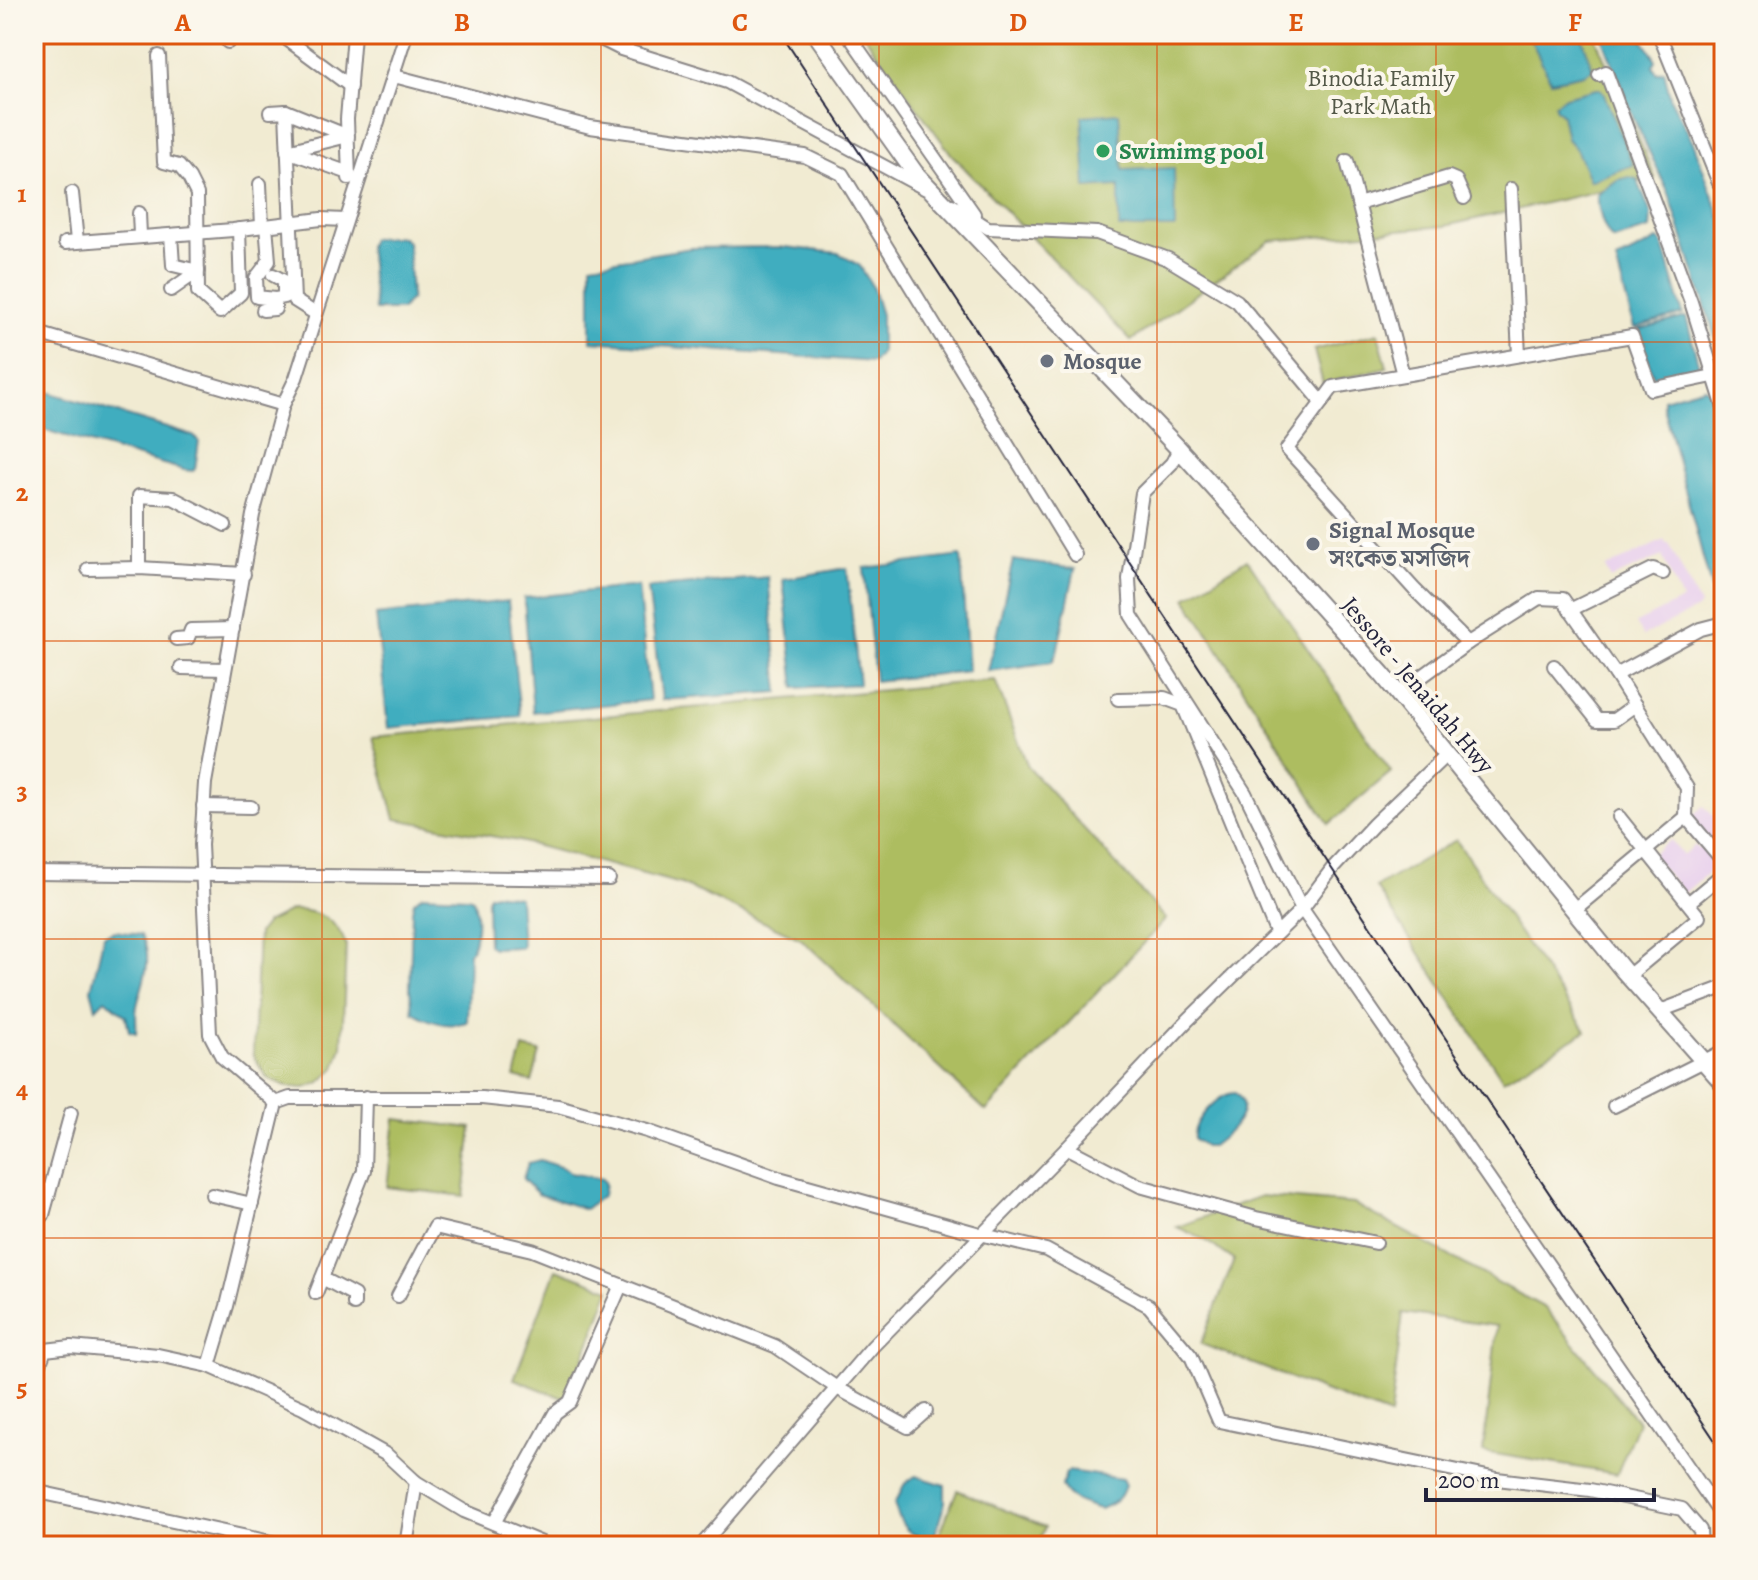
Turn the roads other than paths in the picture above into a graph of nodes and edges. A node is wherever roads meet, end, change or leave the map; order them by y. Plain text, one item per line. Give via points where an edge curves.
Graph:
1 (280, 34) edge
2 (354, 34) edge
3 (406, 34) edge
4 (591, 34) edge
5 (622, 34) edge
6 (816, 34) edge
7 (848, 34) edge
8 (1659, 34) edge
9 (621, 49) junction
10 (159, 56) dead end
11 (1599, 75) dead end
12 (394, 76) junction
13 (350, 86) junction
14 (286, 111) junction
15 (270, 112) dead end
16 (348, 136) junction
17 (287, 151) junction
18 (1347, 161) dead end
19 (349, 173) junction
20 (1724, 182) edge
21 (260, 184) dead end
22 (1511, 189) dead end
23 (932, 192) junction
24 (72, 193) dead end
25 (1464, 198) dead end
26 (1358, 204) junction
27 (350, 206) junction
28 (139, 213) dead end
29 (974, 214) dead end
30 (346, 220) junction
31 (290, 223) junction
32 (264, 225) junction
33 (239, 229) junction
34 (197, 232) junction
35 (140, 235) junction
36 (171, 235) junction
37 (198, 271) junction
38 (273, 275) dead end
39 (171, 290) dead end
40 (238, 297) junction
41 (257, 297) junction
42 (275, 299) junction
43 (263, 310) dead end
44 (316, 314) junction
45 (34, 332) edge
46 (1519, 355) junction
47 (1403, 375) junction
48 (1713, 376) junction
49 (1322, 402) junction
50 (283, 405) junction
51 (1724, 408) edge
52 (1179, 449) junction
53 (225, 525) dead end
54 (1075, 555) dead end
55 (139, 568) junction
56 (88, 569) dead end
57 (1663, 573) dead end
58 (244, 574) junction
59 (1570, 610) junction
60 (1724, 623) edge
61 (233, 629) junction
62 (176, 639) dead end
63 (1468, 643) junction
64 (1554, 666) dead end
65 (181, 668) dead end
66 (225, 669) junction
67 (1616, 675) junction
68 (1398, 694) junction
69 (1118, 699) dead end
70 (1635, 705) junction
71 (1446, 755) junction
72 (203, 806) junction
73 (251, 807) dead end
74 (1619, 817) dead end
75 (1686, 817) junction
76 (1646, 850) junction
77 (1724, 862) edge
78 (34, 873) edge
79 (1724, 873) edge
80 (203, 874) junction
81 (609, 879) dead end
82 (1688, 903) junction
83 (1302, 909) junction
84 (1574, 910) junction
85 (1276, 932) junction
86 (1628, 976) junction
87 (1724, 987) edge
88 (1660, 1011) junction
89 (1724, 1051) edge
90 (1702, 1062) junction
91 (1724, 1084) edge
92 (366, 1097) junction
93 (276, 1103) junction
94 (1614, 1106) dead end
95 (71, 1113) dead end
96 (1067, 1148) junction
97 (212, 1195) dead end
98 (252, 1204) junction
99 (34, 1224) edge
100 (980, 1234) junction
101 (1376, 1243) dead end
102 (322, 1278) junction
103 (621, 1285) junction
104 (316, 1293) dead end
105 (398, 1296) dead end
106 (354, 1304) dead end
107 (34, 1342) edge
108 (45, 1350) junction
109 (209, 1366) junction
110 (34, 1379) edge
111 (837, 1388) junction
112 (926, 1411) dead end
113 (416, 1482) junction
114 (34, 1491) edge
115 (1724, 1519) edge
116 (494, 1523) junction
117 (289, 1546) edge
118 (406, 1546) edge
119 (549, 1546) edge
120 (701, 1546) edge
121 (1701, 1546) edge

1 - 13 street
2 - 13 street
3 - 12 street
4 - 9 street
5 - 9 street
6 - 23 highway, Jessore - Jenaidah Hwy
7 - 29 street
8 - 20 street via 1719,183
9 - 23 street via 727,82
10 - 34 street via 164,162 179,166 197,194
11 - 48 street via 1606,72 1626,124
12 - 27 street
12 - 54 street via 590,127 805,156 842,174
13 - 16 street
14 - 15 street
14 - 16 street
14 - 17 street
16 - 17 street
16 - 19 street
17 - 19 street
17 - 31 street
18 - 26 street
19 - 27 street
21 - 32 street
22 - 46 street
23 - 49 street via 988,228 1097,233 1168,259 1237,301
23 - 52 highway, Jessore - Jenaidah Hwy
24 - 35 street via 71,242
25 - 26 street via 1449,177
26 - 47 street
27 - 30 street
28 - 35 street
30 - 31 street
30 - 44 street
31 - 32 street
31 - 44 street via 294,300
32 - 33 street
32 - 41 street via 269,261 256,278
33 - 34 street
33 - 40 street
34 - 36 street
34 - 37 street
35 - 36 street
36 - 37 street via 173,265
37 - 39 street
37 - 40 street via 198,292 220,312
38 - 42 street via 284,281 284,297
40 - 41 street
41 - 42 street
42 - 43 street via 275,309
44 - 50 street
45 - 50 street
46 - 47 street
46 - 48 street via 1632,336 1651,389
47 - 49 street via 1333,387
48 - 51 street
49 - 63 street via 1287,449
50 - 58 street via 253,515
52 - 68 highway, Jessore - Jenaidah Hwy
52 - 83 street via 1142,493 1129,579 1131,615 1245,793
53 - 55 street via 173,498 139,496
55 - 56 street
55 - 58 street
57 - 59 street via 1653,569
58 - 61 street
59 - 63 street via 1563,599 1539,598
59 - 67 street
60 - 67 street via 1701,629
61 - 62 street via 191,630 188,638
61 - 66 street
63 - 68 street
64 - 70 street via 1597,720 1614,720
65 - 66 street
66 - 72 street
67 - 70 street
68 - 71 highway, Jessore - Jenaidah Hwy
69 - 85 street via 1164,698 1183,705
70 - 75 street via 1687,788
71 - 83 street via 1374,824
71 - 84 highway, Jessore - Jenaidah Hwy
72 - 73 street
72 - 80 street
74 - 76 street
75 - 76 street
75 - 77 street
76 - 82 street
76 - 84 street
78 - 80 street
79 - 82 street
80 - 81 street
80 - 93 street via 210,1034 222,1057
82 - 86 street via 1699,917
83 - 85 street
83 - 115 street
84 - 86 highway, Jessore - Jenaidah Hwy
85 - 96 street
86 - 88 highway, Jessore - Jenaidah Hwy
87 - 88 street
88 - 90 highway, Jessore - Jenaidah Hwy
89 - 90 street
90 - 91 highway, Jessore - Jenaidah Hwy
90 - 94 street
92 - 93 street via 290,1098
92 - 100 street via 482,1098 558,1106 779,1178
92 - 102 street via 364,1171
93 - 98 street
95 - 99 street via 43,1215
96 - 100 street
96 - 101 street via 1140,1186
97 - 98 street
98 - 109 street
100 - 111 street
100 - 121 street via 1046,1250 1149,1306 1191,1356 1219,1421 1497,1479 1590,1490 1682,1509 1700,1530
102 - 104 street
102 - 106 street via 354,1295
103 - 105 street via 532,1250 435,1227
103 - 111 street via 775,1346
103 - 116 street via 570,1402 555,1413
107 - 108 street
108 - 109 street via 71,1347 158,1355
108 - 110 street
109 - 113 street via 387,1455
111 - 112 street via 908,1427
111 - 120 street
113 - 116 street
113 - 118 street
114 - 117 street
116 - 119 street

